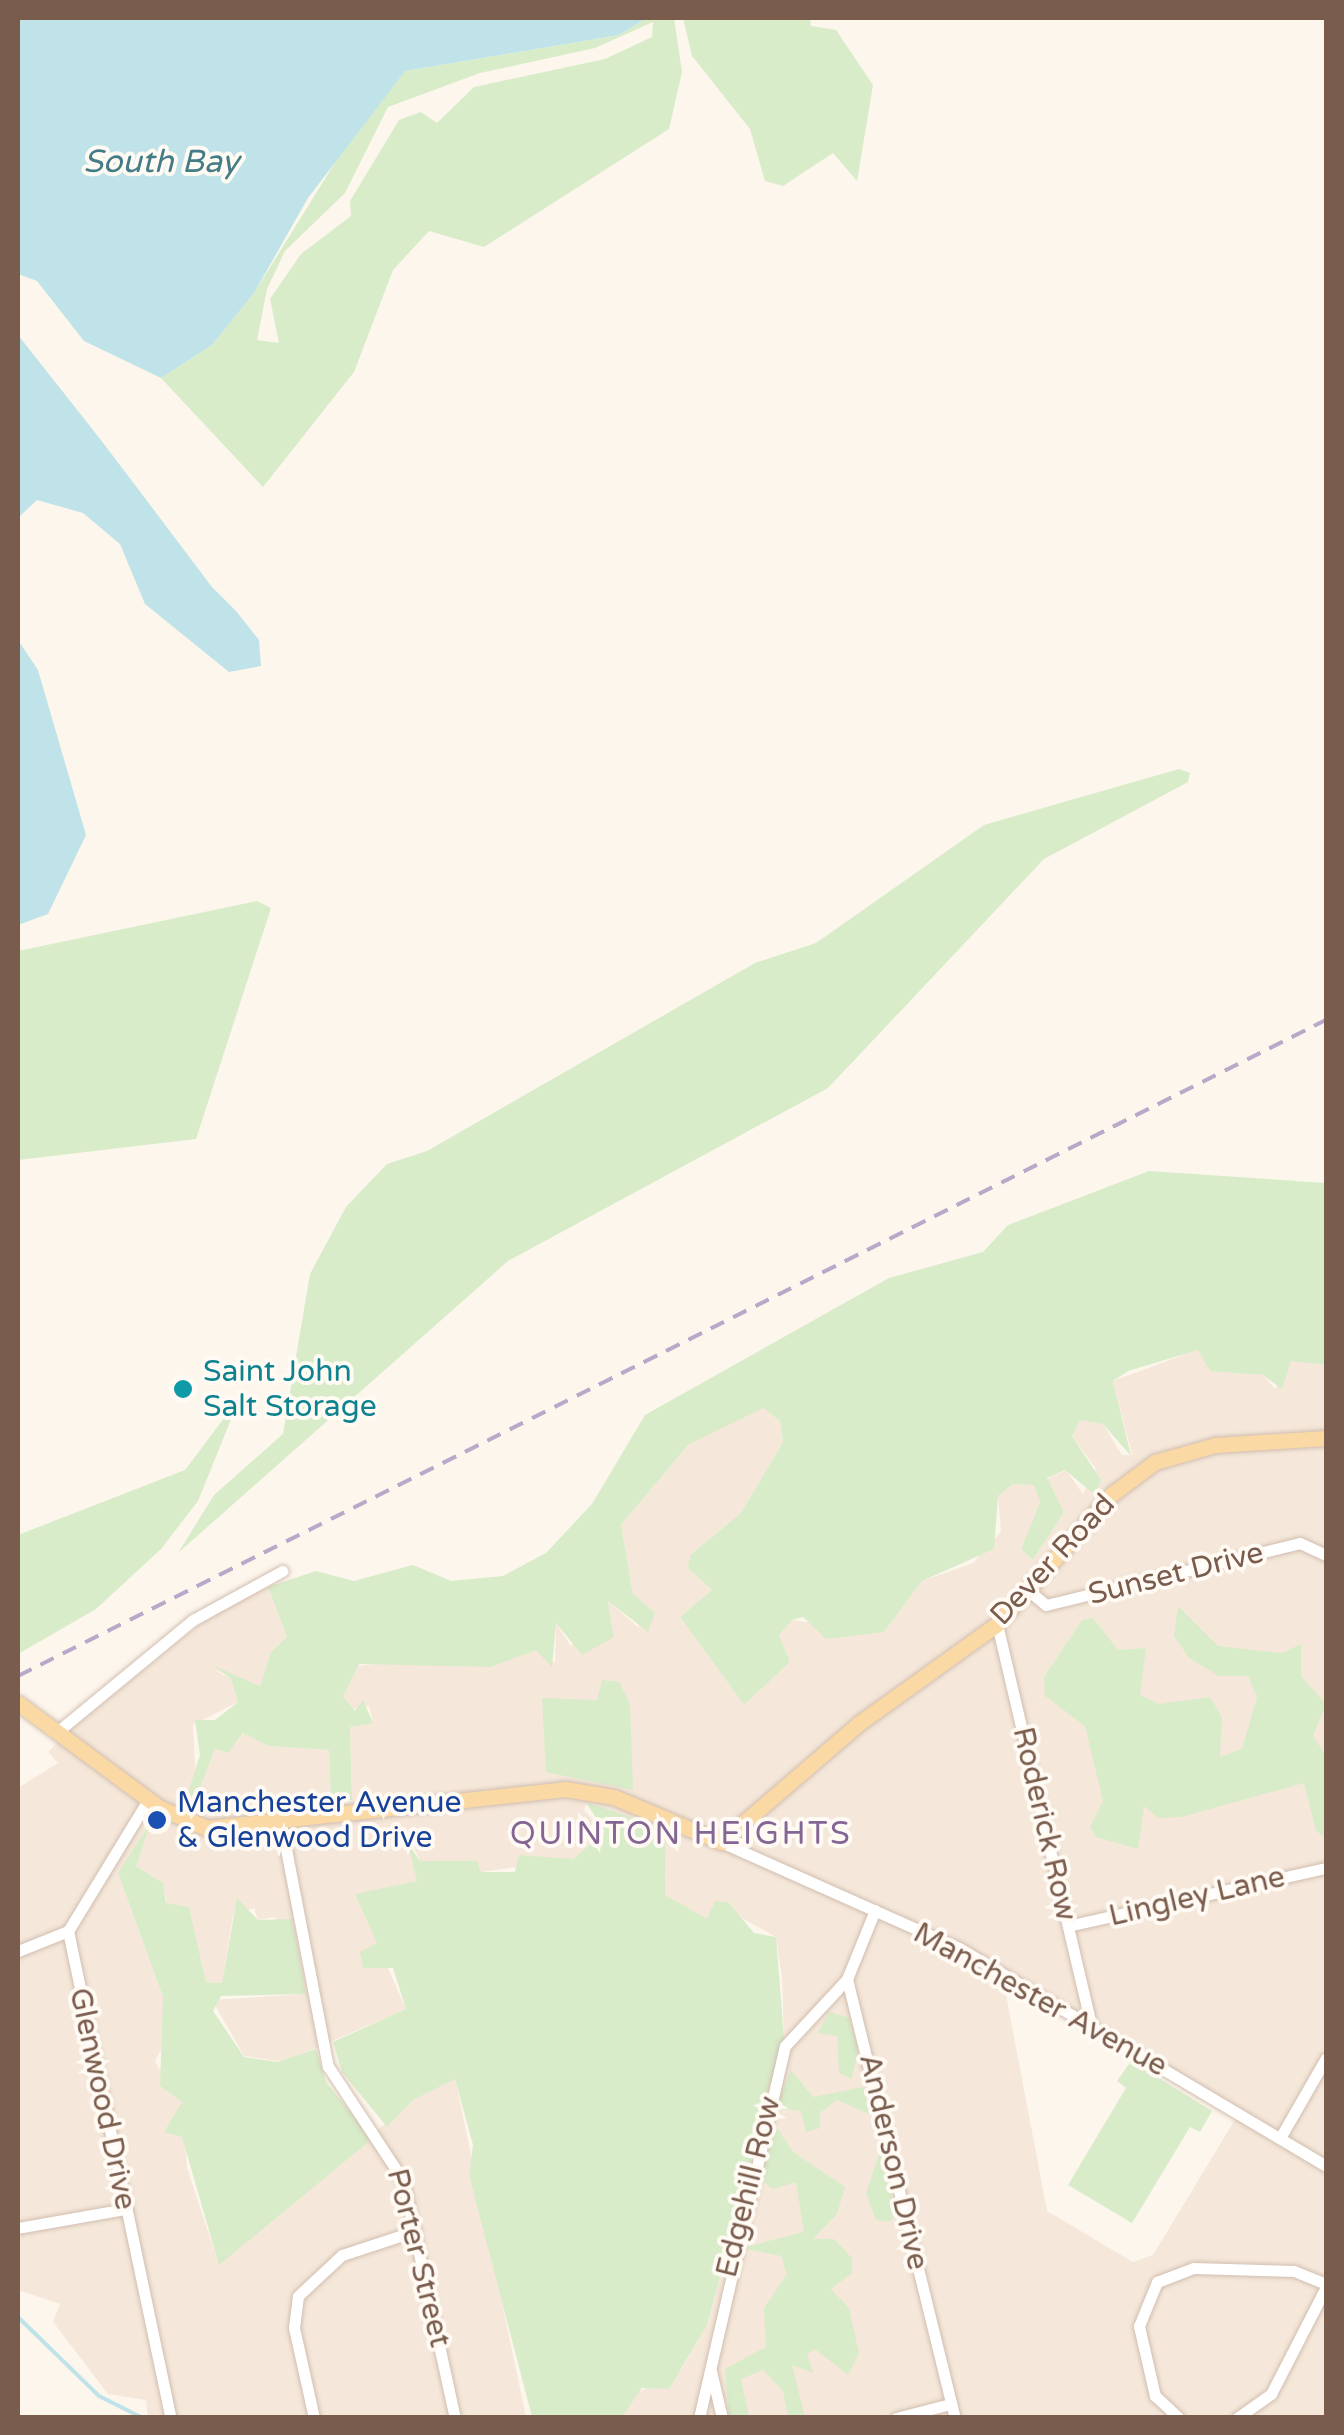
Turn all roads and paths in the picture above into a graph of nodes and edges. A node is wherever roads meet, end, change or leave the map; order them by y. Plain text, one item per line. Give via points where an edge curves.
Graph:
1 (1326, 1438) edge
2 (1326, 1555) edge
3 (282, 1571) dead end
4 (1028, 1590) junction
5 (998, 1624) junction
6 (18, 1703) edge
7 (57, 1732) junction
8 (148, 1800) junction
9 (282, 1823) junction
10 (720, 1842) junction
11 (1326, 1868) edge
12 (876, 1910) junction
13 (1068, 1926) junction
14 (68, 1931) junction
15 (18, 1951) edge
16 (847, 1979) junction
17 (1092, 2024) junction
18 (1326, 2058) edge
19 (1280, 2138) junction
20 (1326, 2166) edge
21 (126, 2209) junction
22 (18, 2228) edge
23 (416, 2231) junction
24 (1326, 2285) edge
25 (710, 2367) junction
26 (952, 2411) edge
27 (171, 2418) edge
28 (314, 2418) edge
29 (455, 2418) edge
30 (699, 2418) edge
31 (722, 2418) edge
32 (896, 2418) edge
33 (1179, 2418) edge
34 (1237, 2418) edge

1 - 4 main road, Dever Road via 1215,1445 1156,1462 1112,1494
2 - 4 street, Sunset Drive via 1300,1543 1046,1605
3 - 7 street via 193,1620
4 - 5 main road, Dever Road
5 - 10 main road, Dever Road via 858,1724
5 - 13 street, Roderick Row
6 - 7 main road, Manchester Avenue
7 - 8 main road, Manchester Avenue
8 - 9 main road, Manchester Avenue via 207,1828
8 - 14 street
9 - 10 main road, Manchester Avenue via 576,1789
9 - 23 street, Porter Street via 328,2066 390,2150
10 - 12 street, Manchester Avenue
11 - 13 street, Lingley Lane
12 - 16 street
12 - 17 street, Manchester Avenue
13 - 17 street, Roderick Row
14 - 15 street
14 - 21 street, Glenwood Drive
16 - 25 street, Edgehill Row via 786,2046
16 - 26 street, Anderson Drive
17 - 19 street, Manchester Avenue
18 - 19 street
19 - 20 street, Manchester Avenue
21 - 22 street
21 - 27 street, Glenwood Drive
23 - 28 street via 346,2253 300,2293 294,2328
23 - 29 street, Porter Street
24 - 33 street via 1294,2271 1194,2268 1157,2282 1139,2326 1155,2396
24 - 34 street via 1271,2394
25 - 30 street, Edgehill Row
25 - 31 street
26 - 32 street

